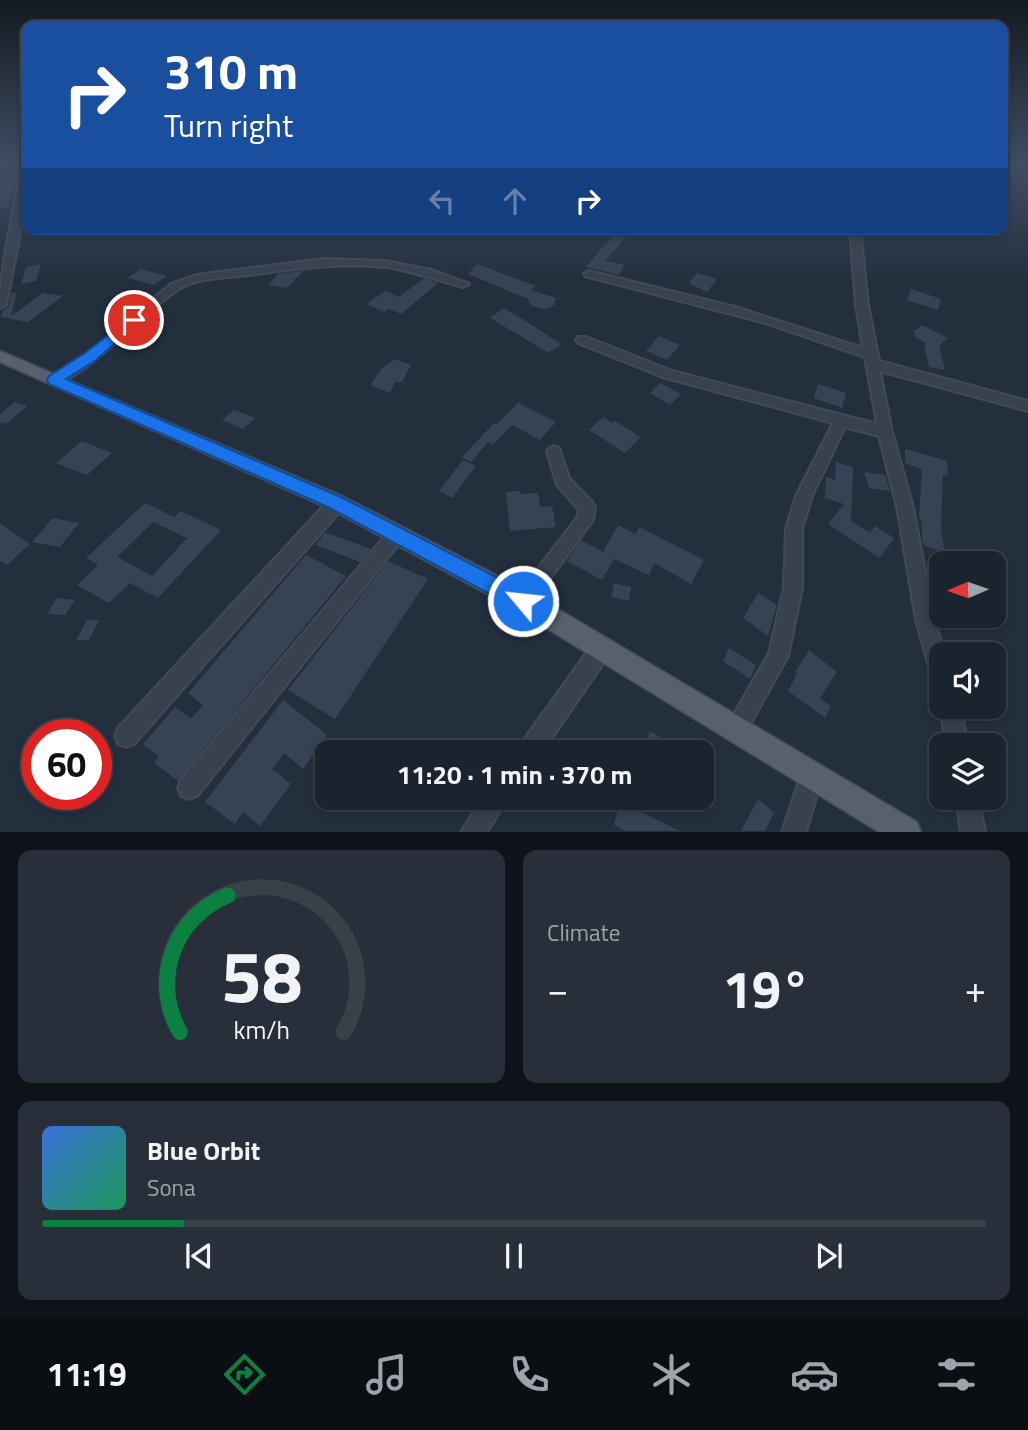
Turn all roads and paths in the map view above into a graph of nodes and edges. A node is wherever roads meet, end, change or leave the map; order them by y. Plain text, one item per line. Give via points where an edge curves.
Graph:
1 (20, 203) edge
2 (856, 235) edge
3 (589, 274) dead end
4 (463, 284) dead end
5 (0, 305) edge
6 (582, 340) dead end
7 (0, 356) edge
8 (872, 360) junction
9 (54, 380) junction
10 (1028, 406) edge
11 (841, 421) junction
12 (885, 432) junction
13 (554, 452) dead end
14 (337, 503) junction
15 (396, 535) junction
16 (523, 601) junction
17 (932, 642) edge
18 (602, 649) junction
19 (736, 730) junction
20 (126, 736) dead end
21 (538, 740) edge
22 (812, 774) junction
23 (190, 788) dead end
24 (488, 810) edge
25 (969, 810) edge
26 (473, 831) edge
27 (794, 831) edge
28 (907, 831) edge
29 (972, 831) edge

1 - 5 street
2 - 8 street
3 - 8 street via 837,342
4 - 9 street via 385,264 324,262 197,278 175,286 90,357
6 - 11 street via 668,374
7 - 9 main road
8 - 10 street
8 - 12 street
9 - 14 main road
11 - 12 street
11 - 19 street via 804,496 794,529 793,588 778,656
12 - 17 street
13 - 16 street via 562,481 587,513
14 - 15 main road
14 - 20 street
15 - 16 main road
15 - 23 street
16 - 18 main road
18 - 19 main road
18 - 21 street
19 - 22 main road
22 - 27 street
22 - 28 main road
24 - 26 street
25 - 29 street

